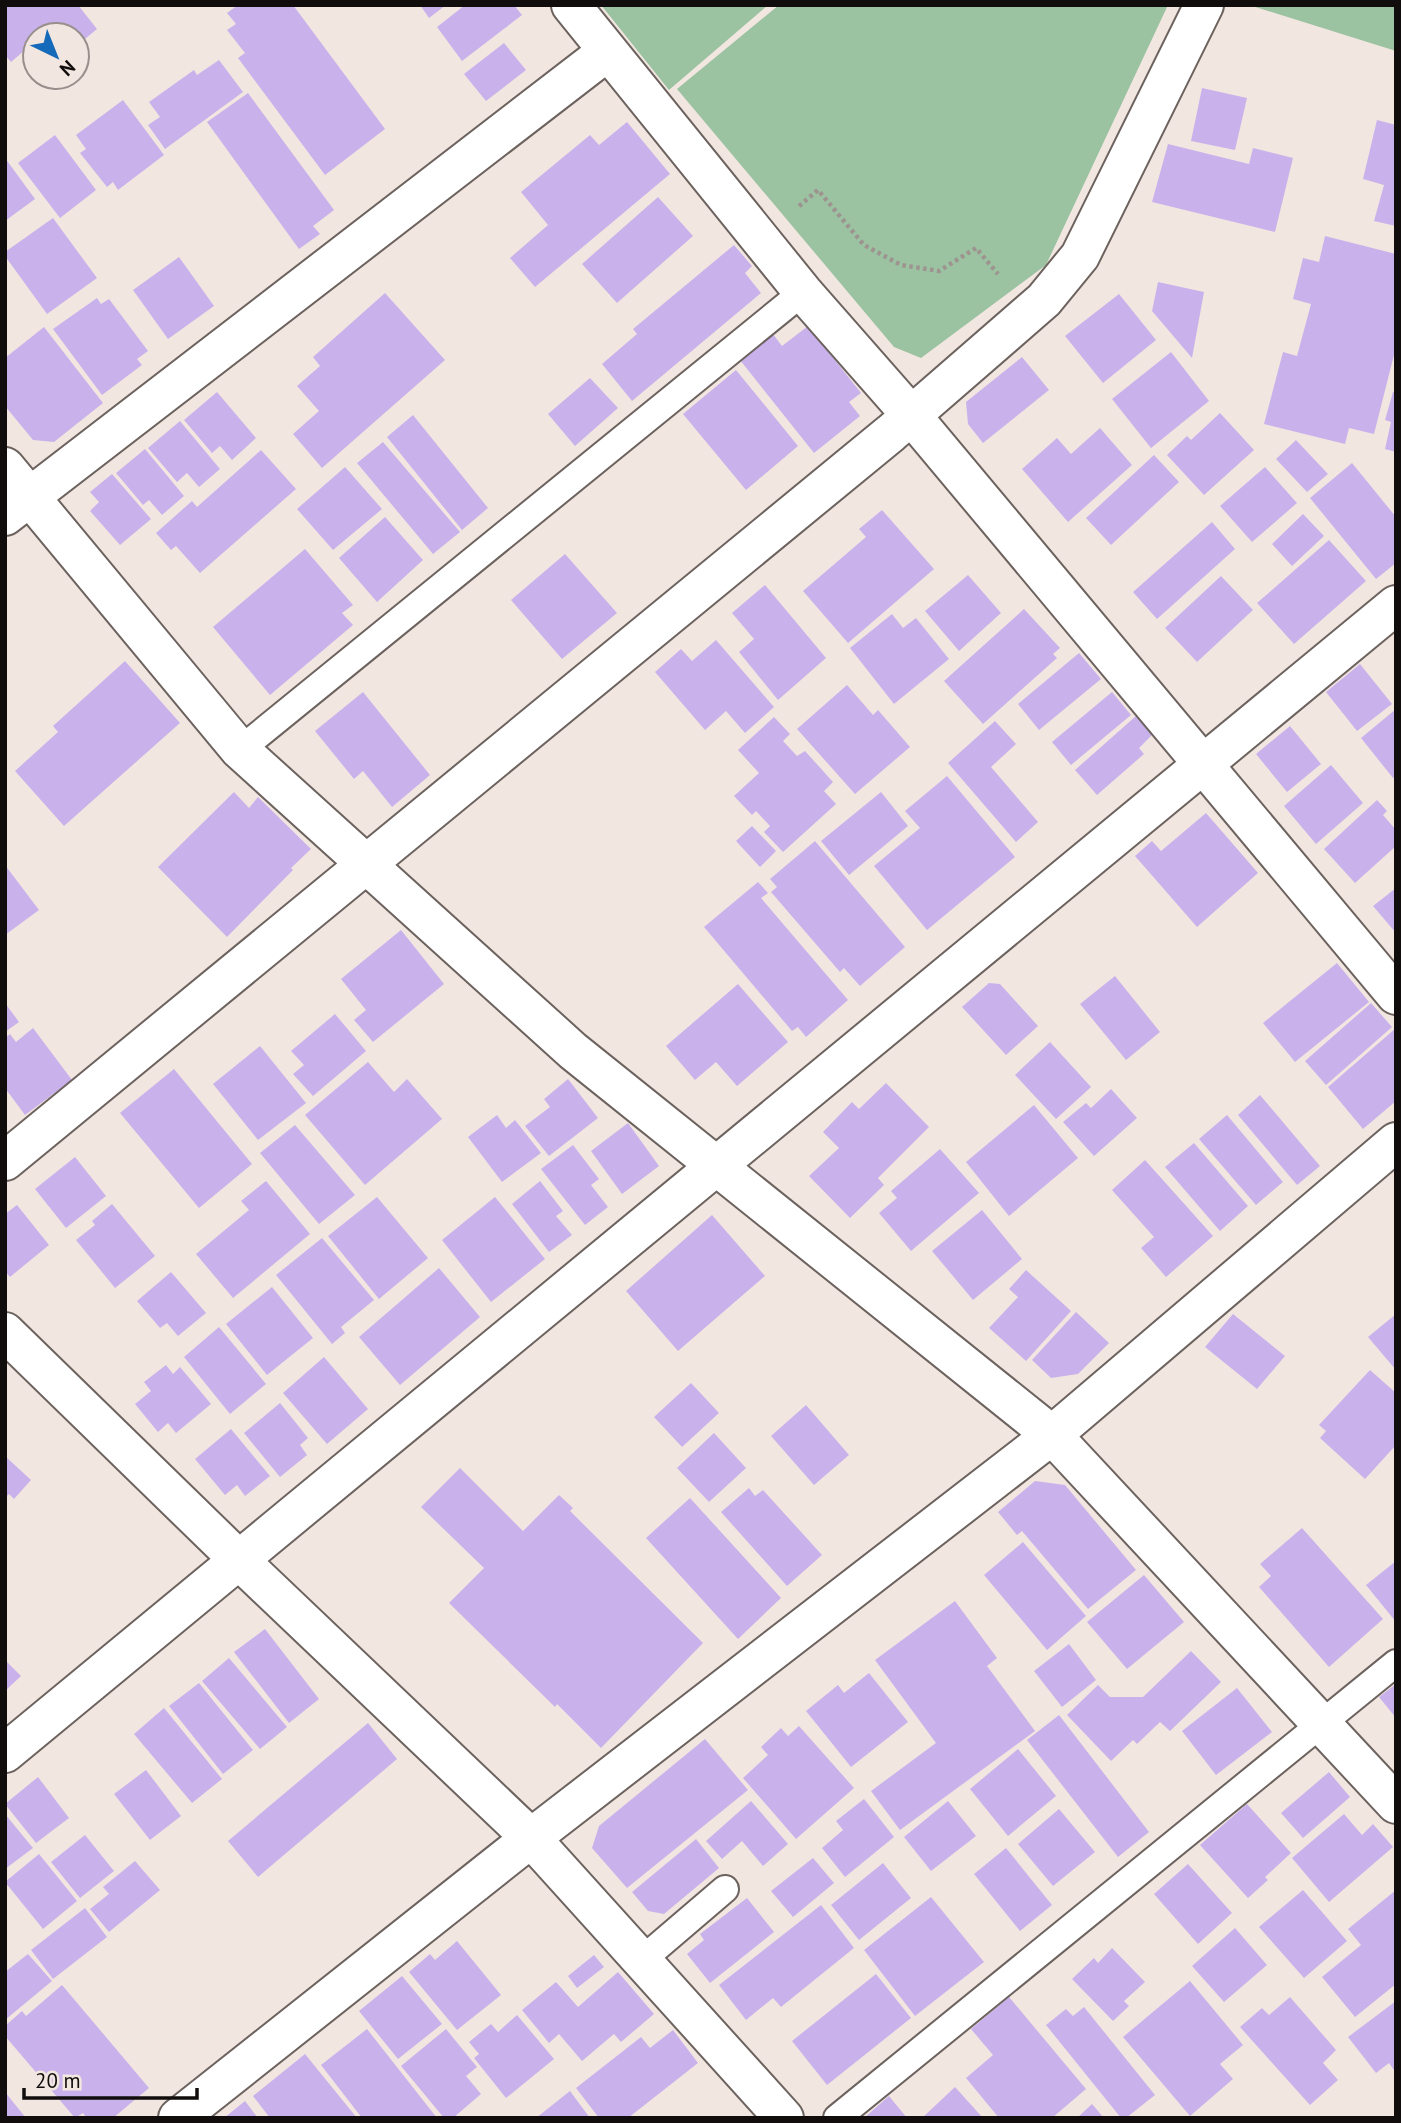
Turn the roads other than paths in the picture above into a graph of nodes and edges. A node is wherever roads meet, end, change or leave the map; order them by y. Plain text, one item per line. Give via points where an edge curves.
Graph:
1 (571, 5) edge
2 (1204, 5) edge
3 (608, 51) junction
4 (803, 292) junction
5 (911, 415) junction
6 (5, 467) edge
7 (17, 507) edge
8 (1396, 605) edge
9 (240, 750) junction
10 (1203, 762) junction
11 (366, 862) junction
12 (1396, 995) edge
13 (1396, 1142) edge
14 (5, 1161) edge
15 (716, 1163) junction
16 (5, 1332) edge
17 (1052, 1434) junction
18 (240, 1561) junction
19 (1396, 1662) edge
20 (1320, 1724) junction
21 (5, 1753) edge
22 (1396, 1804) edge
23 (531, 1838) junction
24 (725, 1889) dead end
25 (642, 1960) junction
26 (178, 2118) edge
27 (784, 2118) edge
28 (836, 2118) edge

1 - 3 street
2 - 5 street via 1080,256 1044,300
3 - 4 street
3 - 7 street
4 - 5 street
4 - 9 lane
5 - 10 street
5 - 11 street
6 - 7 street
7 - 9 street
8 - 10 street
9 - 11 street
10 - 12 street
10 - 15 street
11 - 14 street
11 - 15 street via 573,1051
13 - 17 street
15 - 17 street
15 - 18 street
16 - 18 street
17 - 20 street
17 - 23 street
18 - 21 street
18 - 23 street
19 - 20 lane
20 - 22 street
20 - 28 lane
23 - 25 street
23 - 26 street
24 - 25 lane
25 - 27 street

